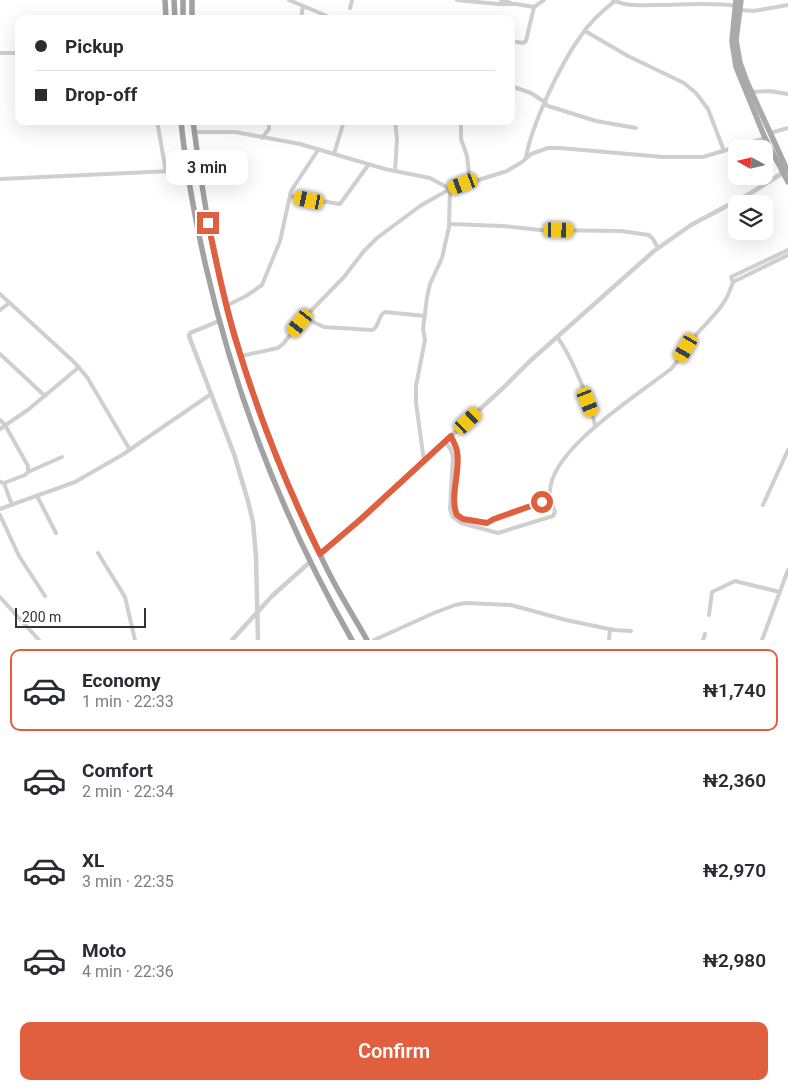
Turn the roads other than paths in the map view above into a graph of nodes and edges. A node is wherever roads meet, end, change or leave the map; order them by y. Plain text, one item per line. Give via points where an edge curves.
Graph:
1 (165, 0) edge
2 (174, 0) edge
3 (183, 0) edge
4 (192, 0) edge
5 (289, 0) edge
6 (352, 0) edge
7 (457, 0) edge
8 (501, 0) edge
9 (544, 0) edge
10 (614, 0) edge
11 (516, 4) junction
12 (738, 5) edge
13 (788, 5) edge
14 (303, 6) junction
15 (534, 7) junction
16 (350, 8) dead end
17 (166, 15) edge
18 (175, 15) edge
19 (183, 15) edge
20 (192, 15) edge
21 (302, 15) edge
22 (324, 15) edge
23 (585, 31) junction
24 (515, 42) edge
25 (0, 53) edge
26 (15, 53) edge
27 (515, 87) edge
28 (752, 92) junction
29 (788, 94) edge
30 (545, 104) junction
31 (159, 125) edge
32 (181, 125) edge
33 (193, 125) edge
34 (270, 125) edge
35 (343, 125) edge
36 (395, 125) edge
37 (461, 125) edge
38 (636, 128) dead end
39 (788, 128) edge
40 (194, 132) junction
41 (767, 136) junction
42 (262, 138) junction
43 (318, 150) junction
44 (724, 151) junction
45 (334, 154) junction
46 (185, 157) junction
47 (526, 157) junction
48 (369, 164) junction
49 (396, 171) junction
50 (168, 172) junction
51 (786, 172) edge
52 (188, 178) junction
53 (0, 179) edge
54 (470, 182) junction
55 (788, 182) edge
56 (450, 189) junction
57 (290, 196) junction
58 (449, 224) junction
59 (658, 248) junction
60 (788, 250) edge
61 (788, 255) edge
62 (734, 282) junction
63 (0, 294) edge
64 (9, 304) junction
65 (226, 306) junction
66 (0, 310) edge
67 (425, 316) junction
68 (305, 318) junction
69 (219, 321) junction
70 (557, 337) junction
71 (0, 354) edge
72 (241, 356) junction
73 (78, 367) junction
74 (212, 394) junction
75 (45, 396) junction
76 (594, 418) junction
77 (0, 420) edge
78 (601, 422) junction
79 (5, 425) junction
80 (594, 427) junction
81 (0, 428) edge
82 (451, 436) junction
83 (445, 442) junction
84 (130, 450) junction
85 (788, 451) edge
86 (62, 457) dead end
87 (424, 461) junction
88 (28, 472) junction
89 (2, 482) edge
90 (37, 496) junction
91 (551, 499) junction
92 (12, 505) junction
93 (763, 505) dead end
94 (0, 509) edge
95 (0, 515) edge
96 (56, 533) dead end
97 (98, 553) dead end
98 (320, 554) junction
99 (310, 562) junction
100 (788, 570) edge
101 (780, 592) junction
102 (0, 596) edge
103 (45, 596) dead end
104 (258, 612) junction
105 (709, 615) dead end
106 (610, 630) junction
107 (630, 631) dead end
108 (704, 634) dead end
109 (39, 640) edge
110 (135, 640) edge
111 (232, 640) edge
112 (258, 640) edge
113 (352, 640) edge
114 (367, 640) edge
115 (374, 640) edge
116 (609, 640) edge
117 (703, 640) edge
118 (762, 640) edge

1 - 17 highway
2 - 18 highway
3 - 19 highway
4 - 20 highway
5 - 14 street
6 - 16 street
7 - 11 street
8 - 11 street
9 - 15 street
10 - 12 street via 628,5
10 - 23 street
11 - 15 street
12 - 13 street via 754,11
12 - 28 main road via 737,50
12 - 41 main road via 732,41 736,66
14 - 21 street
14 - 22 street
15 - 24 street via 526,41
23 - 30 street
23 - 44 street via 684,83 696,93 708,109
25 - 26 street
27 - 30 street via 531,93
28 - 29 street via 769,90
28 - 41 main road
30 - 38 street via 596,121
30 - 47 street
31 - 50 street
32 - 46 highway
33 - 40 highway
34 - 42 street
35 - 45 street
36 - 49 street
37 - 54 street
39 - 41 street
40 - 42 street via 235,132
40 - 65 highway via 208,223
41 - 44 street
41 - 51 main road
42 - 43 street
43 - 45 street
43 - 57 street
44 - 47 street via 691,158 548,148
45 - 48 street
46 - 50 street via 180,165
46 - 52 highway
47 - 54 street via 507,171
48 - 49 street
48 - 57 street via 340,204
49 - 56 street via 430,178
50 - 52 street
50 - 53 street
51 - 55 main road
51 - 59 street via 691,225
52 - 69 highway
54 - 56 street
56 - 58 street
56 - 68 street via 420,206 377,238
57 - 65 street via 280,241 262,285
58 - 59 street via 621,231 649,235
58 - 67 street via 442,258 430,284
59 - 70 street
60 - 62 street via 732,277
61 - 62 street
62 - 78 street via 718,312 694,337 672,368
63 - 64 street
64 - 66 street
64 - 73 street
65 - 72 highway
67 - 68 street via 385,312 372,330 324,327
67 - 87 street via 416,386
68 - 72 street via 278,348
69 - 74 street via 189,336
69 - 99 highway via 259,445
70 - 76 street via 567,352
70 - 82 street
71 - 75 street
72 - 98 highway via 281,466
73 - 75 street
73 - 84 street via 92,384
74 - 84 street
74 - 104 street via 243,480 253,522
75 - 79 street
76 - 78 street
76 - 80 street
77 - 79 street
78 - 80 street
79 - 81 street
79 - 88 street via 28,466
80 - 91 street via 560,463 551,484
82 - 83 street
82 - 91 street via 458,457 455,503 457,515 463,519 487,523
83 - 87 street
83 - 91 street via 453,456 450,509 456,521 498,533 555,514
84 - 90 street via 75,482
85 - 93 street
86 - 88 street
87 - 98 street
88 - 89 street
89 - 92 street
90 - 92 street
90 - 96 street
92 - 94 street
95 - 103 street via 18,556
97 - 110 street via 125,597
98 - 114 highway
99 - 104 street
99 - 113 highway
100 - 101 street
101 - 105 street via 742,582 729,583 712,592
101 - 118 street
102 - 109 street
104 - 111 street
104 - 112 street
106 - 107 street
106 - 115 street via 511,605 466,603 434,613
106 - 116 street
108 - 117 street

